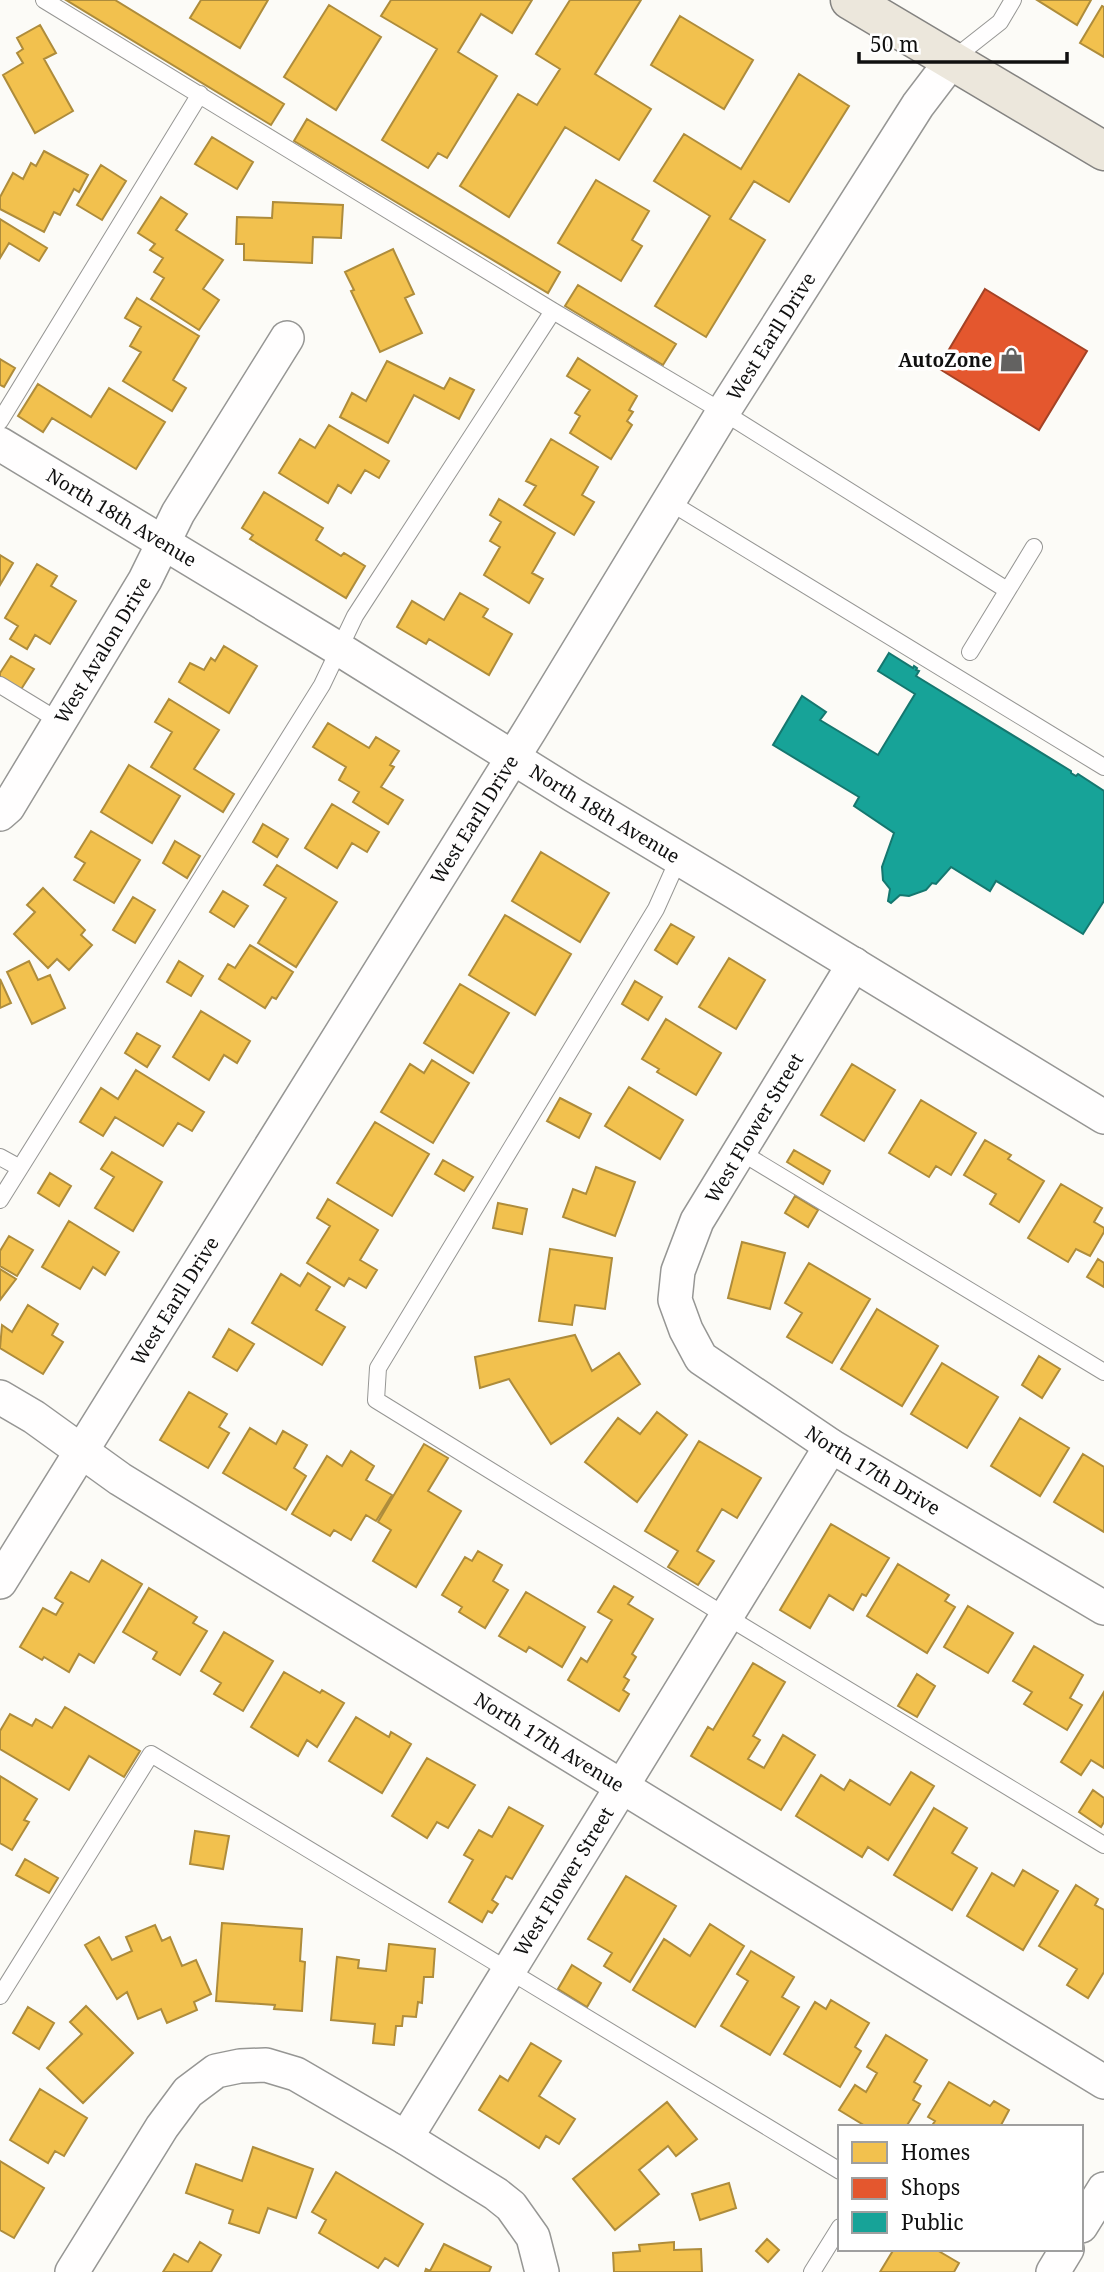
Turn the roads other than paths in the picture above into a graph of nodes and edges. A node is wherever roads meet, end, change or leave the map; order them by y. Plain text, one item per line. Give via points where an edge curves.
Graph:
1 (44, 0) edge
2 (850, 0) edge
3 (1013, 0) edge
4 (953, 59) junction
5 (200, 94) junction
6 (1104, 151) edge
7 (553, 311) junction
8 (287, 338) dead end
9 (723, 412) junction
10 (0, 421) edge
11 (0, 444) edge
12 (668, 501) junction
13 (163, 543) junction
14 (1034, 547) dead end
15 (1007, 590) junction
16 (339, 649) junction
17 (970, 652) dead end
18 (0, 685) edge
19 (59, 721) junction
20 (513, 757) junction
21 (1104, 767) edge
22 (0, 814) edge
23 (678, 860) junction
24 (854, 964) junction
25 (1104, 1117) edge
26 (739, 1151) junction
27 (0, 1157) edge
28 (19, 1168) junction
29 (0, 1200) edge
30 (675, 1300) joint
31 (1104, 1373) edge
32 (0, 1397) edge
33 (831, 1446) junction
34 (81, 1451) junction
35 (0, 1582) edge
36 (1104, 1608) edge
37 (726, 1616) junction
38 (622, 1785) junction
39 (1104, 1845) edge
40 (508, 1970) junction
41 (0, 1996) edge
42 (1104, 2082) edge
43 (406, 2138) junction
44 (838, 2170) edge
45 (1104, 2189) edge
46 (1083, 2223) edge
47 (838, 2230) edge
48 (1066, 2251) edge
49 (72, 2272) edge
50 (542, 2272) edge
51 (813, 2272) edge
52 (1053, 2272) edge

1 - 5 lane
2 - 4 main road
3 - 4 lane via 1000,22
4 - 6 main road
4 - 9 street, West Earll Drive via 918,105
5 - 7 lane
5 - 10 lane
7 - 9 lane
7 - 16 lane via 355,616
8 - 13 street, West Avalon Drive
9 - 12 street, West Earll Drive
9 - 15 lane
11 - 13 street, North 18th Avenue
12 - 20 street, West Earll Drive
12 - 21 lane
13 - 16 street, North 18th Avenue
13 - 19 street, West Avalon Drive
14 - 15 lane
15 - 17 lane
16 - 20 street, North 18th Avenue
16 - 28 lane via 322,685
18 - 19 lane
19 - 22 street, West Avalon Drive
20 - 23 street, North 18th Avenue
20 - 34 street, West Earll Drive
23 - 24 street, North 18th Avenue
23 - 37 lane via 656,909 378,1368 376,1400
24 - 25 street, North 18th Avenue
24 - 26 street, West Flower Street
26 - 30 street, West Flower Street via 698,1221 678,1271
26 - 31 lane
27 - 28 lane
28 - 29 lane
30 - 33 street, North 17th Drive via 701,1358
32 - 34 street, North 17th Avenue
33 - 36 street, North 17th Drive
33 - 37 street, West Flower Street
34 - 35 street, West Earll Drive
34 - 38 street, North 17th Avenue
37 - 38 street, West Flower Street
37 - 39 lane
38 - 40 street, West Flower Street
38 - 42 street, North 17th Avenue
40 - 41 lane via 151,1754
40 - 43 street, West Flower Street
40 - 44 lane
43 - 49 street via 296,2074 266,2065 216,2071 188,2092 162,2127
43 - 50 street via 511,2206 533,2237
45 - 46 street
47 - 51 lane
48 - 52 street

